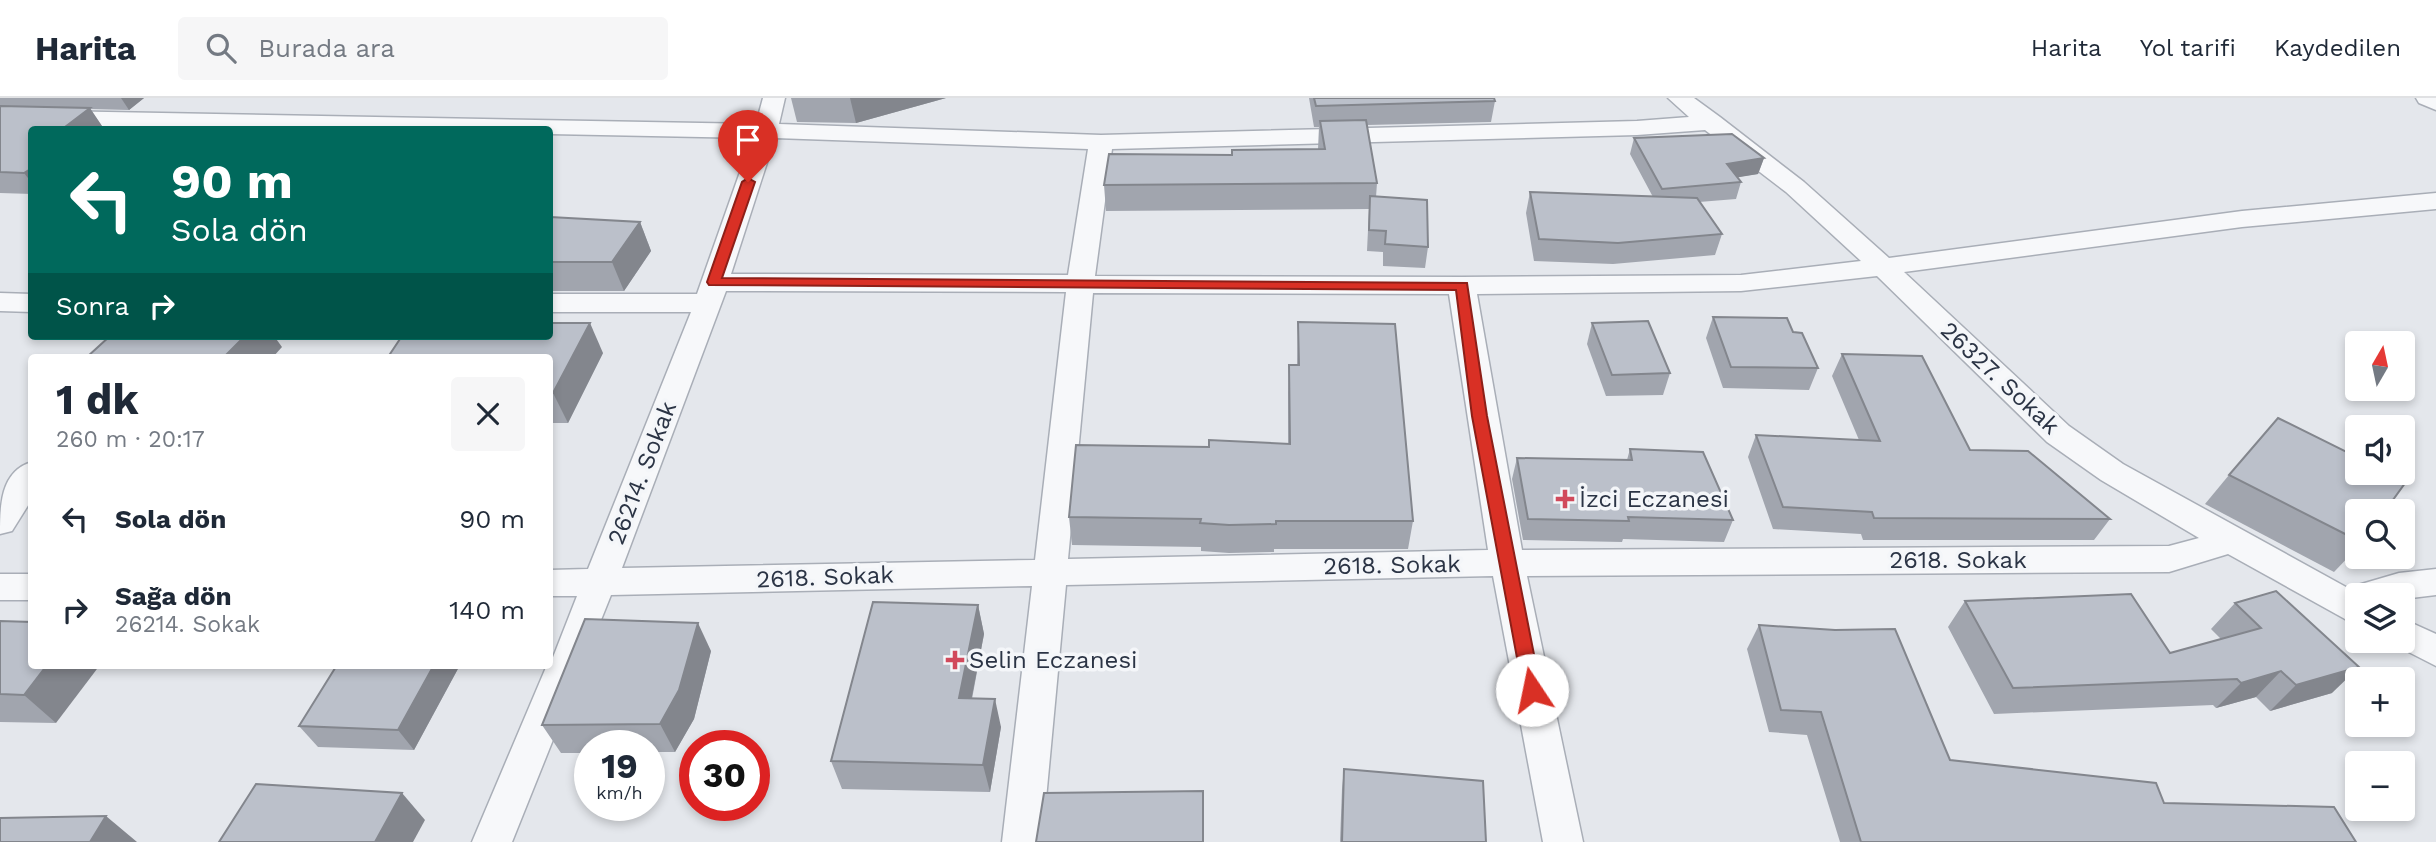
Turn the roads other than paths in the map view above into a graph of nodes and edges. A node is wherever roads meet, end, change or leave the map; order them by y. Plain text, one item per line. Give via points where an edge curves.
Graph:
1 (307, 98) edge
2 (774, 98) edge
3 (1679, 98) edge
4 (2427, 98) edge
5 (2436, 103) edge
6 (0, 117) edge
7 (1712, 121) junction
8 (286, 125) edge
9 (366, 126) edge
10 (553, 128) edge
11 (766, 131) junction
12 (1101, 142) junction
13 (2436, 201) edge
14 (1883, 267) junction
15 (1080, 285) junction
16 (1462, 286) junction
17 (711, 293) junction
18 (0, 302) edge
19 (28, 303) edge
20 (553, 303) edge
21 (28, 479) edge
22 (0, 522) edge
23 (2231, 541) junction
24 (1506, 563) junction
25 (1050, 571) junction
26 (2436, 582) edge
27 (553, 583) edge
28 (599, 583) junction
29 (2415, 584) edge
30 (0, 587) edge
31 (28, 587) edge
32 (2345, 595) edge
33 (2415, 640) edge
34 (2436, 651) edge
35 (492, 842) edge
36 (1022, 842) edge
37 (1563, 842) edge

1 - 8 street
2 - 11 street, 26214. Sokak
3 - 7 street, 26327. Sokak
4 - 5 street
6 - 8 street
7 - 12 street via 1623,128
7 - 14 street, 26327. Sokak via 1795,187
8 - 9 street
10 - 11 street
11 - 12 street
11 - 17 street, 26214. Sokak
12 - 15 street
13 - 14 street via 2242,219
14 - 16 street via 1741,283
14 - 23 street, 26327. Sokak via 2058,434 2112,472
15 - 16 street
15 - 17 street
15 - 25 street
16 - 24 street via 1479,416
17 - 20 street
17 - 28 street, 26214. Sokak
18 - 19 street
21 - 22 street
23 - 24 street, 2618. Sokak via 2169,559
23 - 32 street, 26327. Sokak
24 - 25 street, 2618. Sokak
24 - 37 street
25 - 28 street, 2618. Sokak
25 - 36 street
26 - 29 street
27 - 28 street, 2618. Sokak
28 - 35 street, 26214. Sokak
30 - 31 street
33 - 34 street

